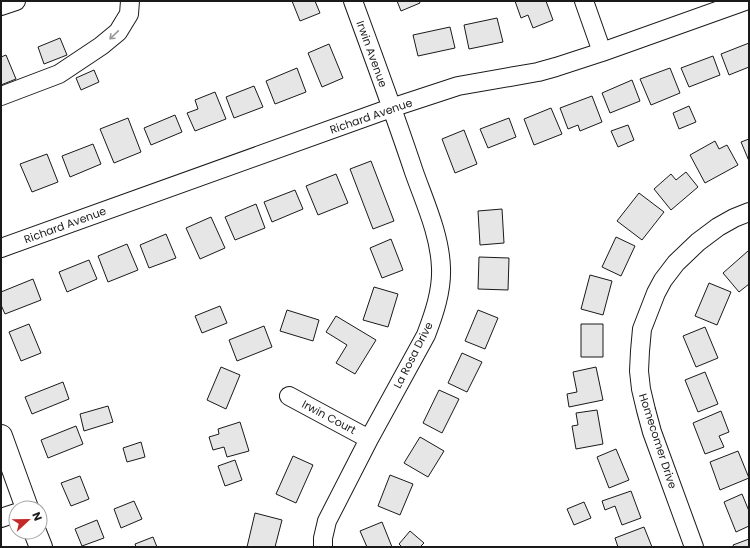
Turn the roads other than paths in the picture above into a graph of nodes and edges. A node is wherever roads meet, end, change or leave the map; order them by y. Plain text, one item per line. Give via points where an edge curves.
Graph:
1 (16, 1) edge
2 (130, 1) edge
3 (353, 1) edge
4 (584, 1) edge
5 (745, 1) edge
6 (1, 6) edge
7 (602, 52) junction
8 (1, 96) edge
9 (391, 108) junction
10 (749, 212) edge
11 (1, 248) edge
12 (289, 396) dead end
13 (1, 436) edge
14 (369, 439) junction
15 (24, 500) edge
16 (322, 547) edge
17 (694, 547) edge

1 - 6 street
2 -> 8 street via 129,14 118,32 102,46 59,74
3 - 9 street, Irwin Avenue
4 - 7 street
5 - 7 street, Richard Avenue
7 - 9 street, Richard Avenue via 538,72 458,86
9 - 11 street, Richard Avenue
9 - 14 street, La Rosa Drive via 435,231 441,268 440,285 426,335
10 - 17 street, Homecomer Drive via 718,228 698,242 676,263 663,280 642,329 639,371 646,410
12 - 14 street, Irwin Court
13 - 15 main road
14 - 16 street, La Rosa Drive via 327,521

